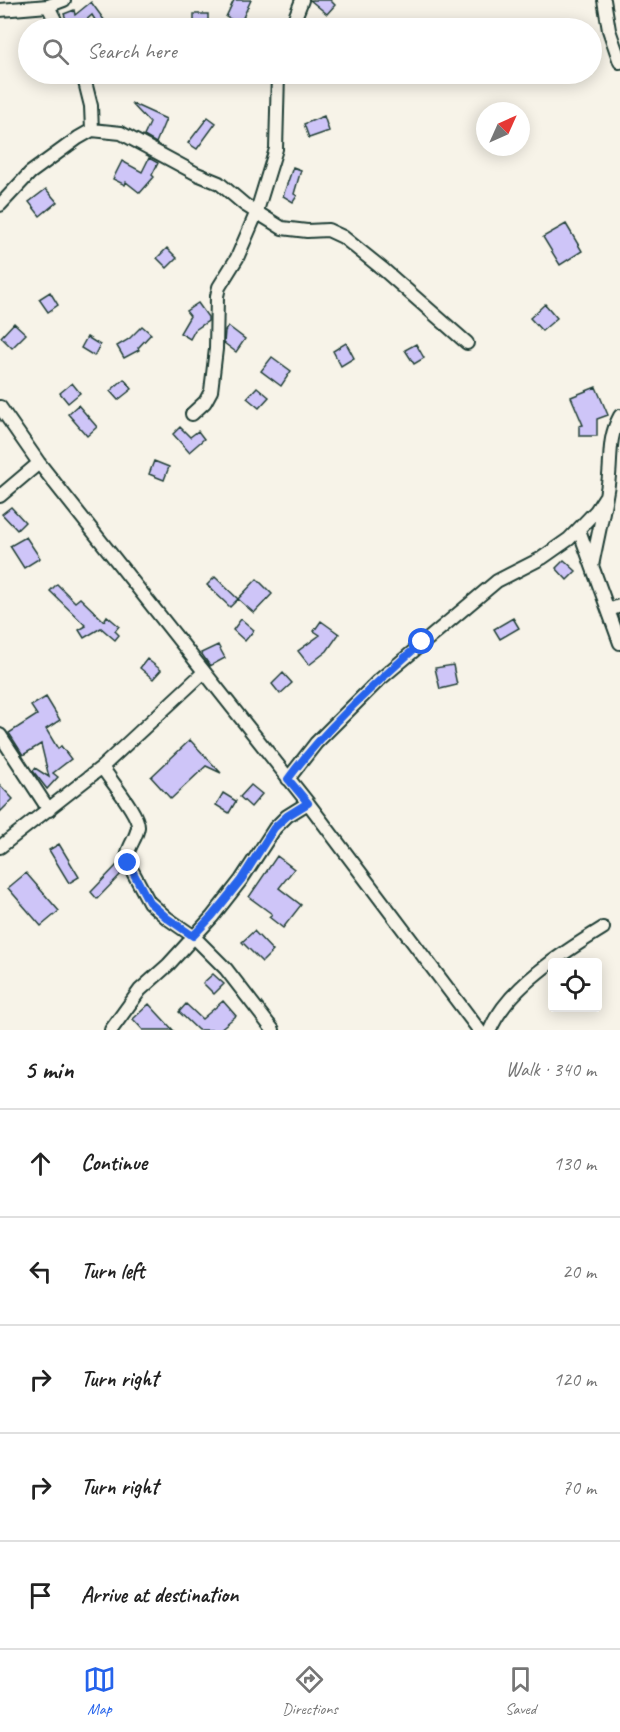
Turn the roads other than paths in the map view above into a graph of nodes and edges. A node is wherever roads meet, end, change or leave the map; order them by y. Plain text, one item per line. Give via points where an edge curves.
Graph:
1 (64, 0) edge
2 (302, 0) edge
3 (604, 0) edge
4 (48, 6) junction
5 (0, 10) edge
6 (54, 18) edge
7 (295, 18) edge
8 (620, 62) edge
9 (86, 84) edge
10 (278, 84) edge
11 (92, 130) junction
12 (0, 205) edge
13 (256, 213) junction
14 (467, 343) dead end
15 (0, 407) edge
16 (192, 414) dead end
17 (620, 416) edge
18 (39, 463) junction
19 (0, 496) edge
20 (605, 497) junction
21 (579, 530) junction
22 (592, 566) junction
23 (614, 608) edge
24 (620, 643) edge
25 (203, 673) junction
26 (0, 735) edge
27 (102, 767) junction
28 (288, 779) junction
29 (308, 803) junction
30 (49, 810) junction
31 (0, 847) edge
32 (603, 928) dead end
33 (193, 936) junction
34 (111, 1030) edge
35 (273, 1030) edge
36 (479, 1030) edge
37 (490, 1030) edge

1 - 4 street
2 - 7 street
3 - 8 street
4 - 5 street
4 - 6 street
9 - 11 street via 92,106
10 - 13 street via 276,149
11 - 12 street via 44,160
11 - 13 street via 128,136 219,183
13 - 14 street via 282,228 328,230 343,237
13 - 16 street via 237,258 219,287 211,391
15 - 18 street
17 - 20 street via 611,442
18 - 19 street
18 - 25 street
20 - 21 street
20 - 22 street
21 - 22 street
21 - 28 street via 548,554 496,581 422,642 336,722
22 - 23 street
23 - 24 street
25 - 27 street
25 - 28 street
26 - 30 street
27 - 30 street
27 - 33 street via 137,819 136,833 127,851 137,880 149,902
28 - 29 street
29 - 33 street via 274,828 241,880
29 - 36 street
30 - 31 street
32 - 37 street via 528,982 498,1015
33 - 34 street via 168,966 140,990
33 - 35 street via 226,969

